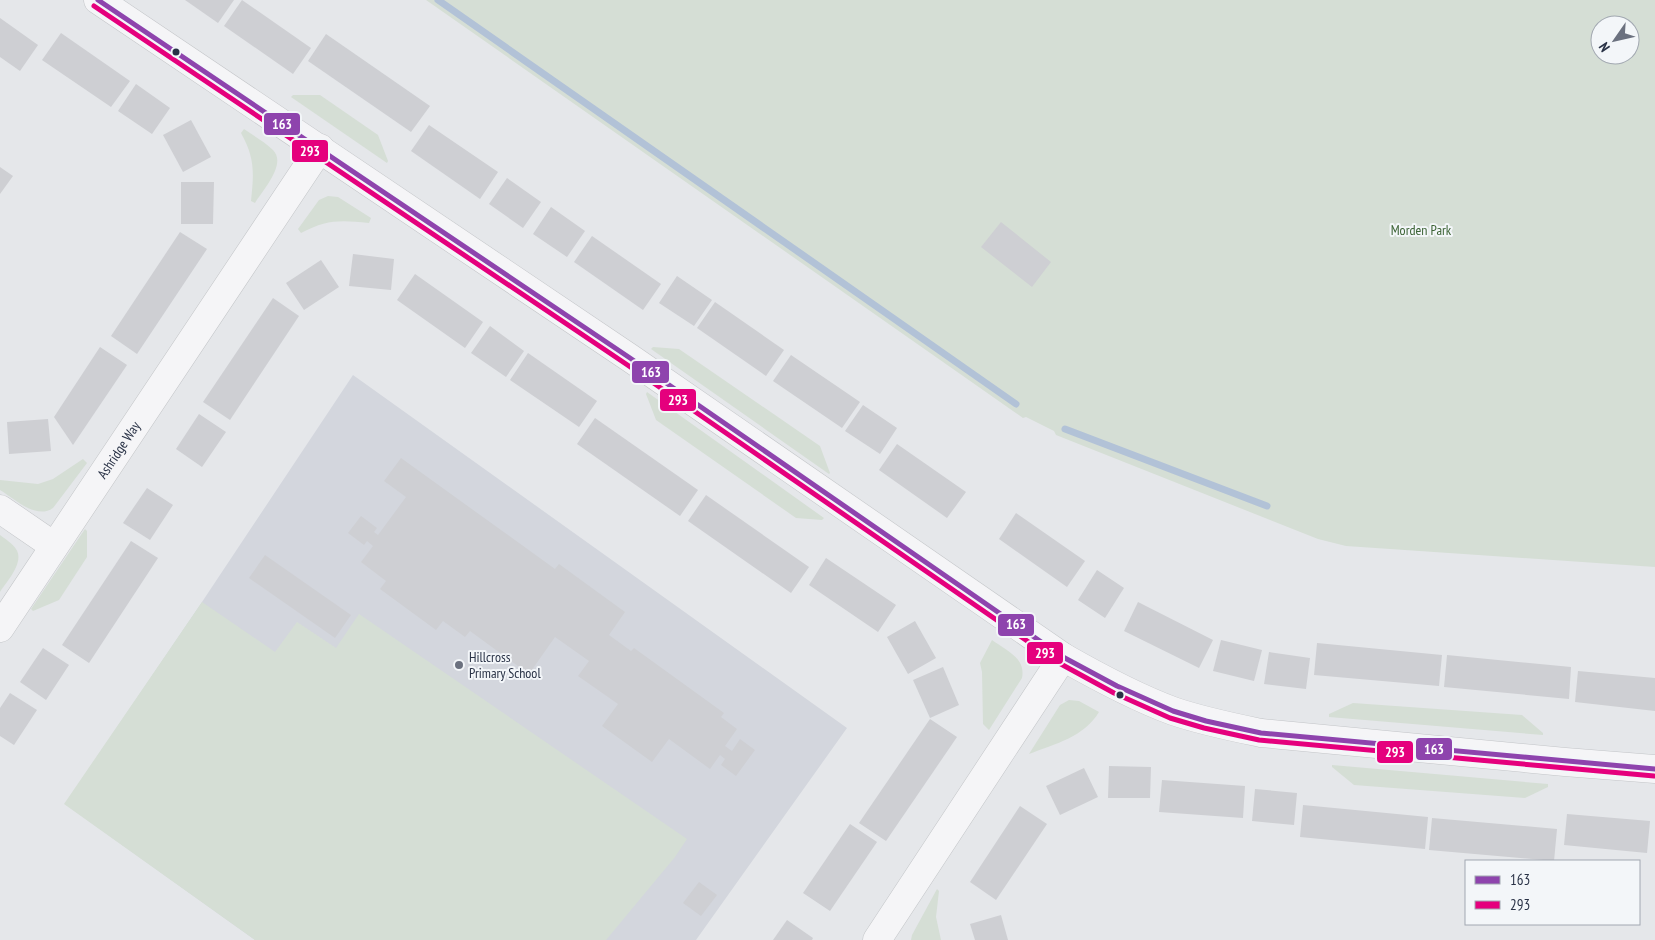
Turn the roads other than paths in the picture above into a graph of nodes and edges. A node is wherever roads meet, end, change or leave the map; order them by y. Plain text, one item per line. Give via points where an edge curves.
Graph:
1 (98, 0) edge
2 (320, 148) junction
3 (0, 509) edge
4 (54, 546) junction
5 (0, 628) edge
6 (1063, 657) junction
7 (1655, 769) edge
8 (877, 940) edge

1 - 2 street
2 - 4 street, Ashridge Way
2 - 6 street
3 - 4 street
4 - 5 street, Ashridge Way
6 - 7 street via 1125,690 1172,710 1262,734
6 - 8 street

